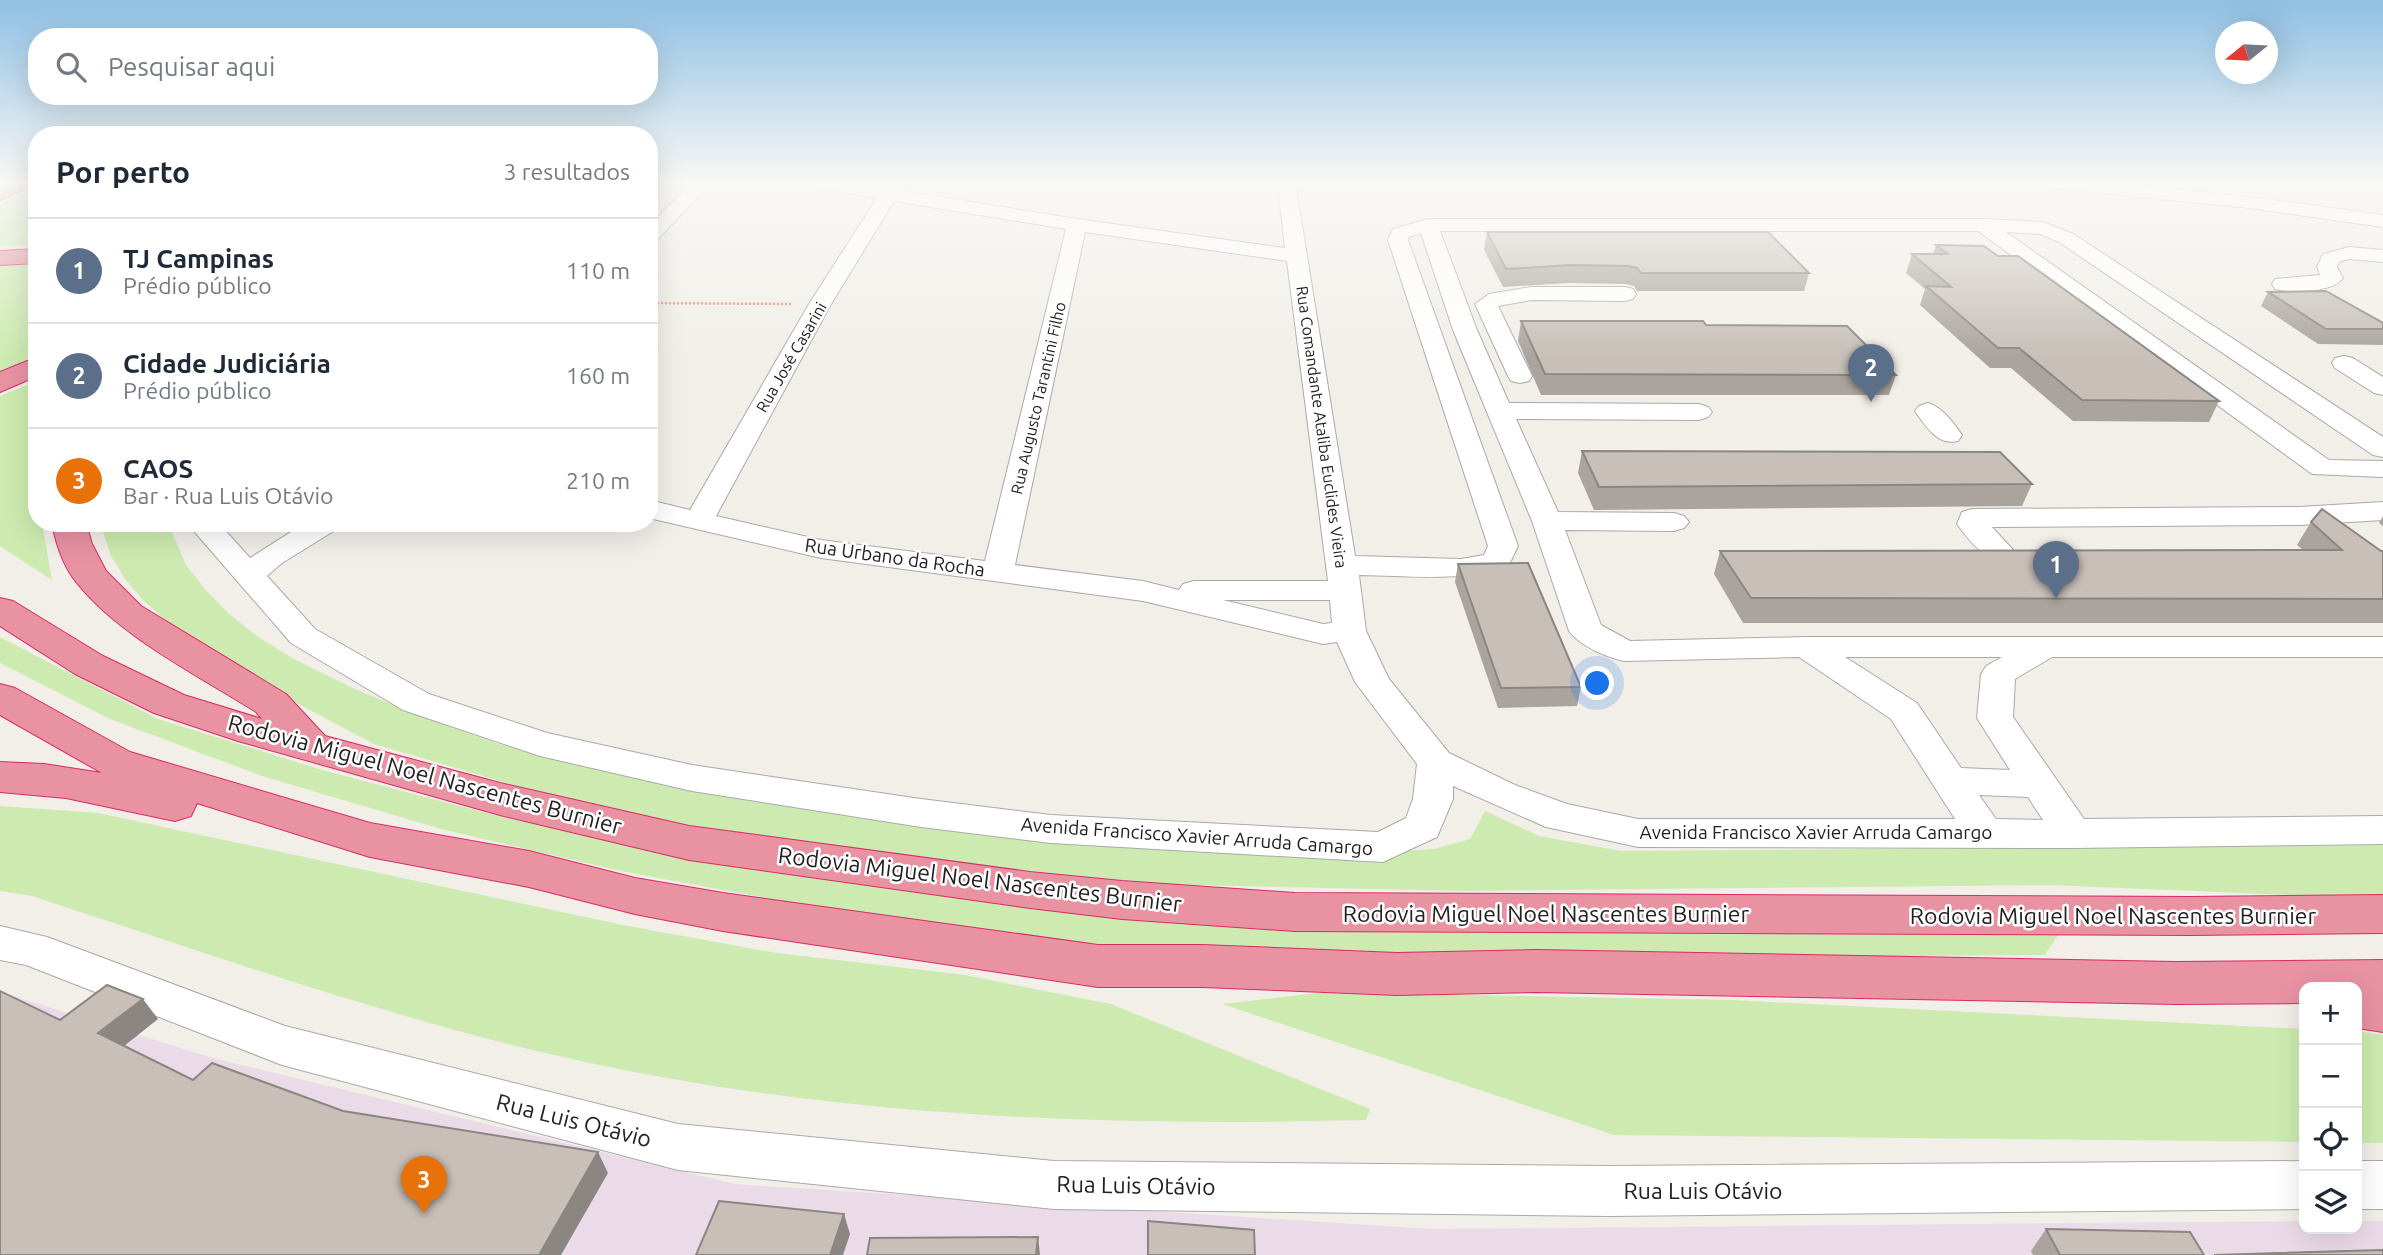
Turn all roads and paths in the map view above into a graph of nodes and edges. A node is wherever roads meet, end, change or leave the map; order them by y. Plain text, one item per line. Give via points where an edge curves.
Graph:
1 (860, 241) edge
2 (1073, 241) edge
3 (1188, 241) edge
4 (1294, 241) edge
5 (1398, 241) edge
6 (1433, 241) edge
7 (2005, 241) edge
8 (2070, 241) edge
9 (28, 256) edge
10 (1298, 256) junction
11 (2383, 256) edge
12 (0, 258) edge
13 (2283, 284) dead end
14 (1625, 294) edge
15 (658, 303) edge
16 (820, 304) junction
17 (1465, 330) junction
18 (1499, 330) junction
19 (1524, 330) edge
20 (2146, 341) junction
21 (2222, 342) junction
22 (2344, 363) dead end
23 (28, 369) edge
24 (1520, 376) dead end
25 (0, 383) edge
26 (2383, 388) edge
27 (1500, 411) junction
28 (1927, 411) dead end
29 (1699, 412) dead end
30 (1949, 435) dead end
31 (2383, 451) edge
32 (2302, 452) junction
33 (2383, 469) edge
34 (658, 511) edge
35 (2383, 511) edge
36 (1547, 521) junction
37 (698, 522) junction
38 (1674, 522) dead end
39 (71, 532) edge
40 (210, 532) edge
41 (312, 532) edge
42 (2000, 552) edge
43 (998, 571) junction
44 (248, 576) junction
45 (1343, 577) junction
46 (1143, 591) junction
47 (0, 609) edge
48 (1349, 631) junction
49 (1805, 647) junction
50 (2383, 647) edge
51 (2041, 649) junction
52 (0, 697) edge
53 (310, 747) junction
54 (1436, 762) junction
55 (0, 777) edge
56 (1951, 781) junction
57 (2037, 784) junction
58 (2383, 830) edge
59 (1984, 833) junction
60 (2073, 834) junction
61 (370, 840) junction
62 (2383, 914) edge
63 (0, 943) edge
64 (2383, 981) edge
65 (2176, 983) junction
66 (2299, 999) edge
67 (2362, 1007) edge
68 (2383, 1010) edge
69 (2299, 1185) edge
70 (2362, 1185) edge
71 (2383, 1185) edge

1 - 16 street, Rua José Casarini
2 - 43 street, Rua Augusto Tarantini Filho
3 - 10 street
4 - 10 street, Rua Comandante Ataliba Euclides Vieira
5 - 45 street, Rua Urbano da Rocha via 1503,546 1496,562
6 - 17 street
7 - 20 street
8 - 21 street
9 - 12 highway
10 - 45 street, Rua Comandante Ataliba Euclides Vieira
11 - 13 street via 2338,254 2330,258 2327,267 2332,278 2328,281
14 - 18 street via 1493,298 1486,304
15 - 16 path
16 - 37 street, Rua José Casarini
17 - 18 street
17 - 27 street
18 - 19 street
18 - 24 street
20 - 21 street
20 - 32 street
21 - 31 street
22 - 26 street
23 - 25 highway
27 - 29 street
27 - 36 street
28 - 30 street
31 - 32 street
32 - 33 street via 2322,468
34 - 37 street, Rua Urbano da Rocha
35 - 42 street via 2299,516 1972,518 1972,524
36 - 38 street
36 - 49 street via 1586,631 1624,651
37 - 43 street, Rua Urbano da Rocha via 821,549
39 - 53 highway via 90,576 128,614 271,703
40 - 44 street
41 - 44 street
43 - 46 street, Rua Urbano da Rocha
44 - 54 street, Avenida Francisco Xavier Arruda Camargo via 303,636 416,702 540,744 692,778 1051,829 1383,847 1423,827 1433,799
45 - 46 street, Rua Urbano da Rocha
45 - 48 street, Rua Comandante Ataliba Euclides Vieira
46 - 48 street, Rua Urbano da Rocha via 1323,634
47 - 53 highway, Rodovia Miguel Noel Nascentes Burnier via 89,666 169,704
48 - 54 street, Rua Comandante Ataliba Euclides Vieira via 1373,682
49 - 51 street
49 - 56 street via 1904,711
50 - 51 street
51 - 57 street via 1998,674 1995,718
52 - 61 highway via 114,762
53 - 62 highway, Rodovia Miguel Noel Nascentes Burnier via 500,799 689,843 1122,900 1296,912
54 - 59 street, Avenida Francisco Xavier Arruda Camargo via 1560,817 1638,833
55 - 61 highway via 78,783 197,810
56 - 57 street
56 - 59 street
57 - 60 street
58 - 60 street, Avenida Francisco Xavier Arruda Camargo
59 - 60 street, Avenida Francisco Xavier Arruda Camargo
61 - 65 highway via 529,869 710,910 1098,966
63 - 69 street, Rua Luis Otávio via 31,949 282,1045 678,1147 1054,1185 1609,1191
64 - 65 highway
65 - 66 highway
67 - 68 highway
70 - 71 street

